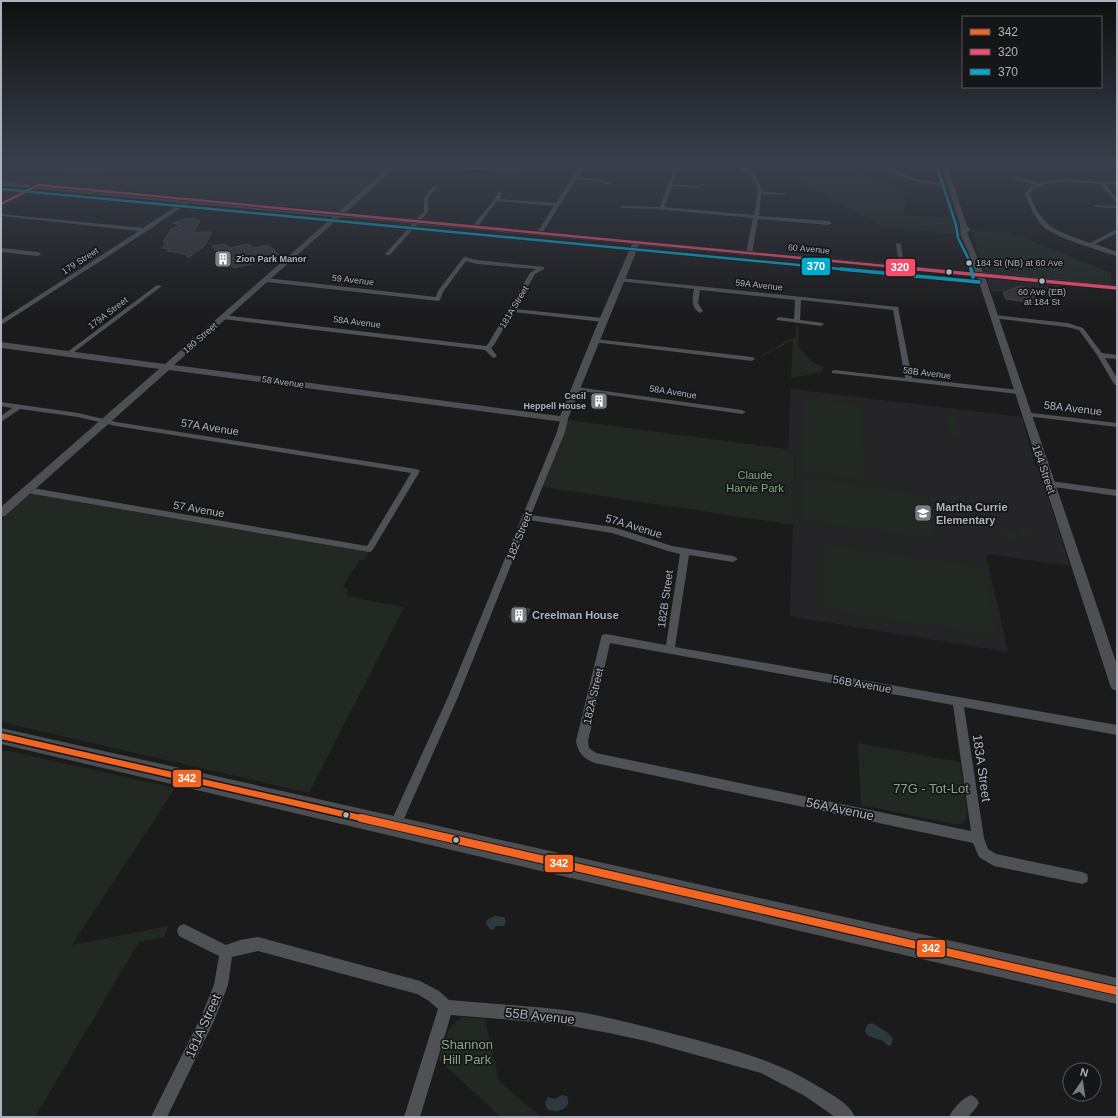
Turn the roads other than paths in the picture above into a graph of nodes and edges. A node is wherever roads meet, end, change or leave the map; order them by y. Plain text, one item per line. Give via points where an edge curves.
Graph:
1 (169, 214) edge
2 (331, 214) edge
3 (423, 214) edge
4 (485, 214) edge
5 (552, 214) edge
6 (731, 214) edge
7 (960, 214) edge
8 (1037, 214) edge
9 (1, 215) edge
10 (339, 215) junction
11 (756, 216) junction
12 (416, 222) junction
13 (829, 223) dead end
14 (474, 228) junction
15 (145, 230) junction
16 (1117, 231) edge
17 (539, 234) junction
18 (636, 243) junction
19 (898, 244) dead end
20 (1090, 245) junction
21 (1, 250) edge
22 (748, 253) junction
23 (38, 254) dead end
24 (388, 254) dead end
25 (1117, 254) edge
26 (902, 267) junction
27 (980, 274) junction
28 (266, 280) junction
29 (620, 280) junction
30 (159, 286) dead end
31 (697, 288) junction
32 (1117, 288) edge
33 (798, 298) junction
34 (438, 299) joint
35 (512, 310) junction
36 (700, 311) dead end
37 (223, 317) junction
38 (994, 317) junction
39 (779, 319) dead end
40 (603, 320) junction
41 (797, 321) junction
42 (1, 324) edge
43 (821, 324) dead end
44 (595, 341) junction
45 (1, 345) edge
46 (487, 348) junction
47 (68, 354) junction
48 (1100, 355) junction
49 (494, 356) dead end
50 (1117, 357) edge
51 (752, 359) dead end
52 (166, 367) junction
53 (834, 372) dead end
54 (909, 380) junction
55 (1117, 384) edge
56 (576, 389) junction
57 (1019, 392) junction
58 (1, 404) edge
59 (19, 406) junction
60 (742, 412) dead end
61 (1026, 414) junction
62 (564, 419) junction
63 (1, 420) edge
64 (104, 421) junction
65 (1117, 425) edge
66 (1050, 484) junction
67 (27, 490) junction
68 (1117, 493) edge
69 (1, 513) edge
70 (527, 517) junction
71 (369, 549) joint
72 (685, 552) junction
73 (733, 559) dead end
74 (606, 638) joint
75 (670, 649) junction
76 (1117, 684) edge
77 (958, 701) junction
78 (1117, 730) edge
79 (1, 736) edge
80 (586, 754) joint
81 (395, 826) junction
82 (978, 838) junction
83 (1082, 878) dead end
84 (184, 931) dead end
85 (226, 952) junction
86 (1117, 991) edge
87 (446, 1007) junction
88 (970, 1103) dead end
89 (159, 1117) edge
90 (412, 1117) edge
91 (847, 1117) edge
92 (957, 1117) edge

1 - 15 street, 179 Street
2 - 10 main road, 60 Avenue
3 - 12 street
4 - 14 street
5 - 17 street
6 - 11 street
7 - 27 main road, 184 Street via 967,244 973,252
8 - 20 street via 1047,227
9 - 15 street
10 - 12 main road, 60 Avenue
10 - 28 main road, 180 Street
11 - 13 street
11 - 22 street
12 - 14 main road, 60 Avenue
12 - 24 street
14 - 17 main road, 60 Avenue
15 - 42 street, 179 Street
16 - 20 street
17 - 18 main road, 60 Avenue
18 - 22 main road, 60 Avenue
18 - 29 main road, 182 Street
19 - 26 street
20 - 25 street
21 - 23 street
22 - 26 main road, 60 Avenue
26 - 27 main road, 60 Avenue
27 - 32 main road, 60 Avenue
27 - 38 main road, 184 Street
28 - 34 street, 59 Avenue
28 - 37 main road, 180 Street
29 - 31 street, 59A Avenue
29 - 40 main road, 182 Street
30 - 47 street, 179A Street
31 - 33 street, 59A Avenue
31 - 36 street via 695,304
33 - 41 street
33 - 54 street, 59A Avenue via 896,308
34 - 35 street, 181A Street via 440,292 466,259 542,268 533,273
35 - 40 street
35 - 46 street, 181A Street
37 - 46 street, 58A Avenue
37 - 52 main road, 180 Street
38 - 48 street via 1078,327 1083,330
38 - 57 main road, 184 Street
39 - 41 street
40 - 44 main road, 182 Street
41 - 43 street
44 - 51 street
44 - 56 main road, 182 Street
45 - 47 main road, 58 Avenue
46 - 49 street
47 - 52 main road, 58 Avenue
48 - 50 street
48 - 55 street
52 - 62 main road, 58 Avenue
52 - 64 main road, 180 Street
53 - 54 street, 58B Avenue
54 - 57 street, 58B Avenue
56 - 60 street, 58A Avenue
56 - 62 main road, 182 Street
57 - 61 main road, 184 Street
58 - 59 street, 57A Avenue
59 - 63 street
59 - 64 street, 57A Avenue
61 - 65 street, 58A Avenue
61 - 66 main road, 184 Street
62 - 70 street, 182 Street
64 - 67 main road, 180 Street
64 - 71 street, 57A Avenue via 416,471
66 - 68 street
66 - 76 main road, 184 Street
67 - 69 main road, 180 Street
67 - 71 street, 57 Avenue
70 - 72 street, 57A Avenue via 613,530 658,546
70 - 81 street, 182 Street via 453,697
72 - 73 street, 57A Avenue
72 - 75 street, 182B Street
74 - 75 street, 56B Avenue
74 - 80 street, 182A Street via 582,741
75 - 77 street, 56B Avenue
77 - 78 street, 56B Avenue
77 - 82 street, 183A Street
79 - 81 highway
80 - 82 street, 56A Avenue via 595,758
81 - 86 highway
82 - 83 street via 983,853 994,860
84 - 85 street
85 - 87 street via 240,946 258,944 420,988
85 - 89 street, 181A Street via 221,985 208,1020
87 - 90 street
87 - 91 street, 55B Avenue via 596,1022 628,1029 769,1069 832,1104
88 - 92 street

